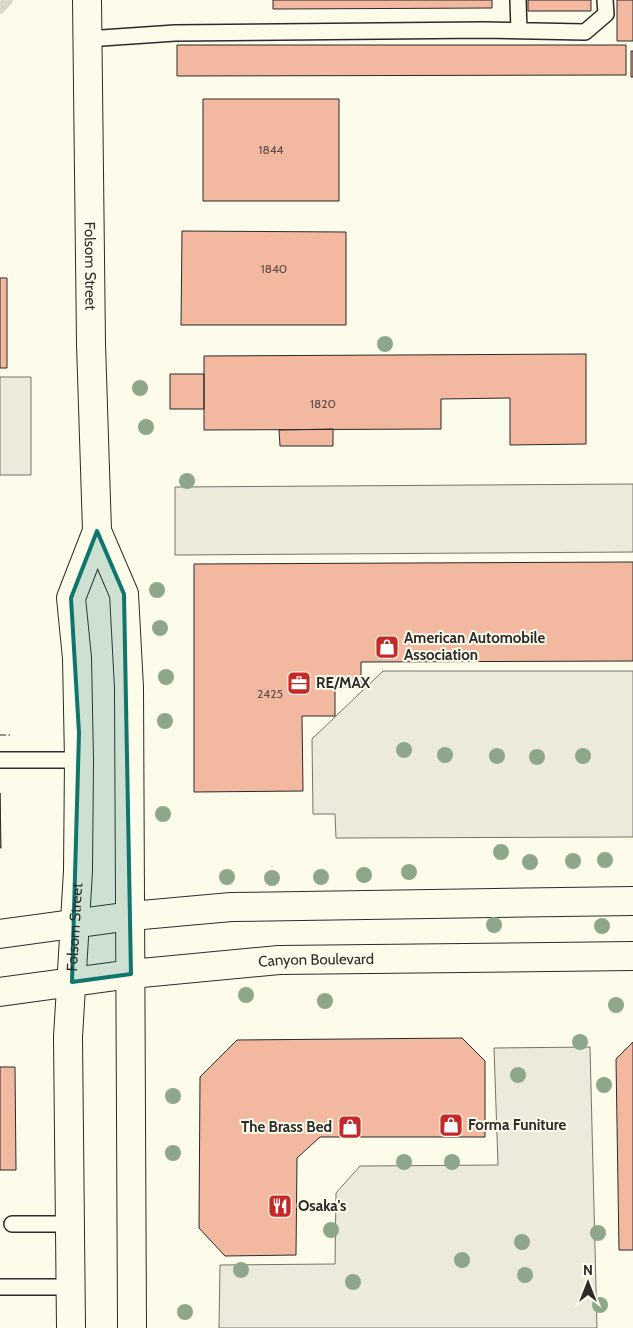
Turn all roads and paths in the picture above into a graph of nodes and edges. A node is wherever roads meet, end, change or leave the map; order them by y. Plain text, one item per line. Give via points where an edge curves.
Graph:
1 (87, 0) edge
2 (518, 0) edge
3 (605, 0) edge
4 (519, 30) junction
5 (87, 39) junction
6 (97, 531) junction
7 (0, 760) edge
8 (79, 760) junction
9 (633, 900) edge
10 (131, 916) junction
11 (75, 924) junction
12 (0, 934) edge
13 (633, 956) edge
14 (132, 974) junction
15 (72, 982) junction
16 (0, 992) edge
17 (12, 1224) dead end
18 (70, 1224) junction
19 (0, 1287) edge
20 (70, 1287) junction
21 (71, 1328) edge
22 (132, 1328) edge

1 - 5 main road, Folsom Street
2 - 4 lane
3 - 4 lane via 606,14 585,32
4 - 5 lane via 175,33
5 - 6 main road, Folsom Street
6 - 8 main road, Folsom Street via 71,598 77,658
6 - 10 main road, Folsom Street via 124,594 129,688
7 - 8 lane
8 - 11 main road, Folsom Street
9 - 10 main road via 231,907
10 - 11 main road
10 - 14 main road, Folsom Street
11 - 12 main road
11 - 15 main road, Folsom Street
13 - 14 main road, Canyon Boulevard via 279,960
14 - 15 main road, Canyon Boulevard
14 - 22 main road, Folsom Street
15 - 16 main road, Canyon Boulevard
15 - 18 main road, Folsom Street via 68,1037
17 - 18 lane
18 - 20 main road, Folsom Street
19 - 20 lane
20 - 21 main road, Folsom Street

